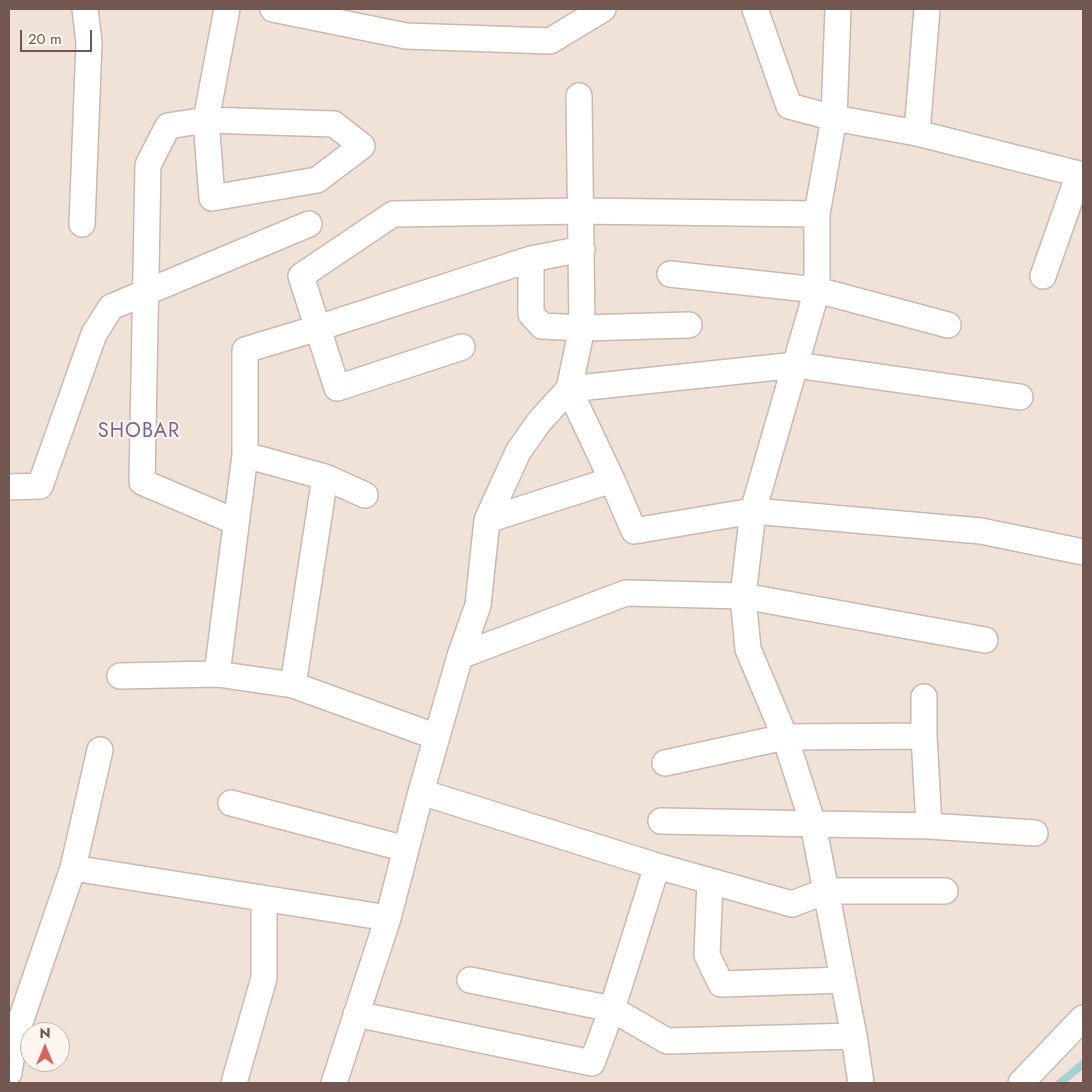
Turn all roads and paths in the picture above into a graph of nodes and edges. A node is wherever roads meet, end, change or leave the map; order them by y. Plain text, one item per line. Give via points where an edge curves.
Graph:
1 (85, 9) edge
2 (227, 9) edge
3 (273, 9) edge
4 (603, 9) edge
5 (755, 9) edge
6 (838, 9) edge
7 (927, 9) edge
8 (579, 96) dead end
9 (834, 118) junction
10 (206, 120) junction
11 (917, 133) junction
12 (1081, 175) edge
13 (581, 211) junction
14 (817, 214) junction
15 (82, 224) dead end
16 (309, 224) dead end
17 (582, 248) junction
18 (531, 259) junction
19 (670, 274) dead end
20 (1043, 276) dead end
21 (146, 290) junction
22 (817, 290) junction
23 (689, 325) dead end
24 (948, 325) dead end
25 (318, 328) junction
26 (582, 328) junction
27 (462, 346) dead end
28 (796, 365) junction
29 (569, 389) junction
30 (1020, 397) dead end
31 (245, 455) junction
32 (325, 477) junction
33 (612, 480) junction
34 (9, 487) edge
35 (365, 495) dead end
36 (753, 511) junction
37 (487, 520) junction
38 (236, 522) junction
39 (1083, 552) edge
40 (743, 596) junction
41 (985, 640) dead end
42 (460, 656) junction
43 (217, 674) junction
44 (120, 676) dead end
45 (293, 685) junction
46 (924, 697) dead end
47 (924, 736) junction
48 (437, 737) junction
49 (786, 737) junction
50 (100, 750) dead end
51 (665, 763) dead end
52 (422, 792) junction
53 (231, 803) dead end
54 (660, 821) dead end
55 (813, 824) junction
56 (929, 826) junction
57 (1035, 833) dead end
58 (406, 850) junction
59 (657, 866) junction
60 (73, 868) junction
61 (710, 880) junction
62 (826, 891) junction
63 (945, 891) dead end
64 (264, 899) junction
65 (388, 918) junction
66 (470, 980) dead end
67 (843, 980) junction
68 (612, 1009) junction
69 (356, 1014) junction
70 (1083, 1018) edge
71 (854, 1036) junction
72 (9, 1073) edge
73 (234, 1083) edge
74 (334, 1083) edge
75 (861, 1083) edge
76 (1021, 1083) edge

1 - 15 street via 89,42
2 - 10 street
3 - 4 street via 406,36 550,41
5 - 9 street via 789,106
6 - 9 street
7 - 11 street
8 - 13 street
9 - 11 street
9 - 14 street
10 - 10 street via 212,198 317,180 362,146 334,124
10 - 21 street via 168,126 148,166
11 - 12 street
12 - 20 street
13 - 14 street
13 - 17 street
13 - 25 street via 393,214 301,276
14 - 22 street
16 - 21 street
17 - 18 street
17 - 26 street
18 - 25 street
18 - 26 street via 531,314 542,326
19 - 22 street
21 - 34 street via 111,307 94,334 40,486
21 - 38 street via 142,482
22 - 24 street
22 - 28 street
23 - 26 street
25 - 27 street via 337,388
25 - 31 street via 245,350
26 - 29 street
28 - 29 street
28 - 30 street
28 - 36 street
29 - 33 street
29 - 37 street via 539,422 518,452
31 - 32 street
31 - 38 street
32 - 35 street
32 - 45 street
33 - 36 street via 634,531
33 - 37 street
36 - 39 street via 981,531
36 - 40 street
37 - 42 street via 478,605
38 - 43 street
40 - 41 street
40 - 42 street via 626,593
40 - 49 street via 748,649
42 - 48 street
43 - 44 street
43 - 45 street
45 - 48 street
46 - 47 street
47 - 49 street
47 - 56 street
48 - 52 street
49 - 51 street
49 - 55 street
50 - 60 street
52 - 58 street
52 - 59 street
53 - 58 street
54 - 55 street
55 - 56 street
55 - 62 street
56 - 57 street
58 - 65 street
59 - 61 street
59 - 68 street
60 - 64 street
60 - 72 street via 14,1040
61 - 62 street via 792,904
61 - 67 street via 707,955 721,984
62 - 63 street
62 - 67 street
64 - 65 street
64 - 73 street via 264,978
65 - 69 street
66 - 68 street
67 - 71 street
68 - 69 street via 592,1063
68 - 71 street via 667,1042
69 - 74 street
70 - 76 street
71 - 75 street

